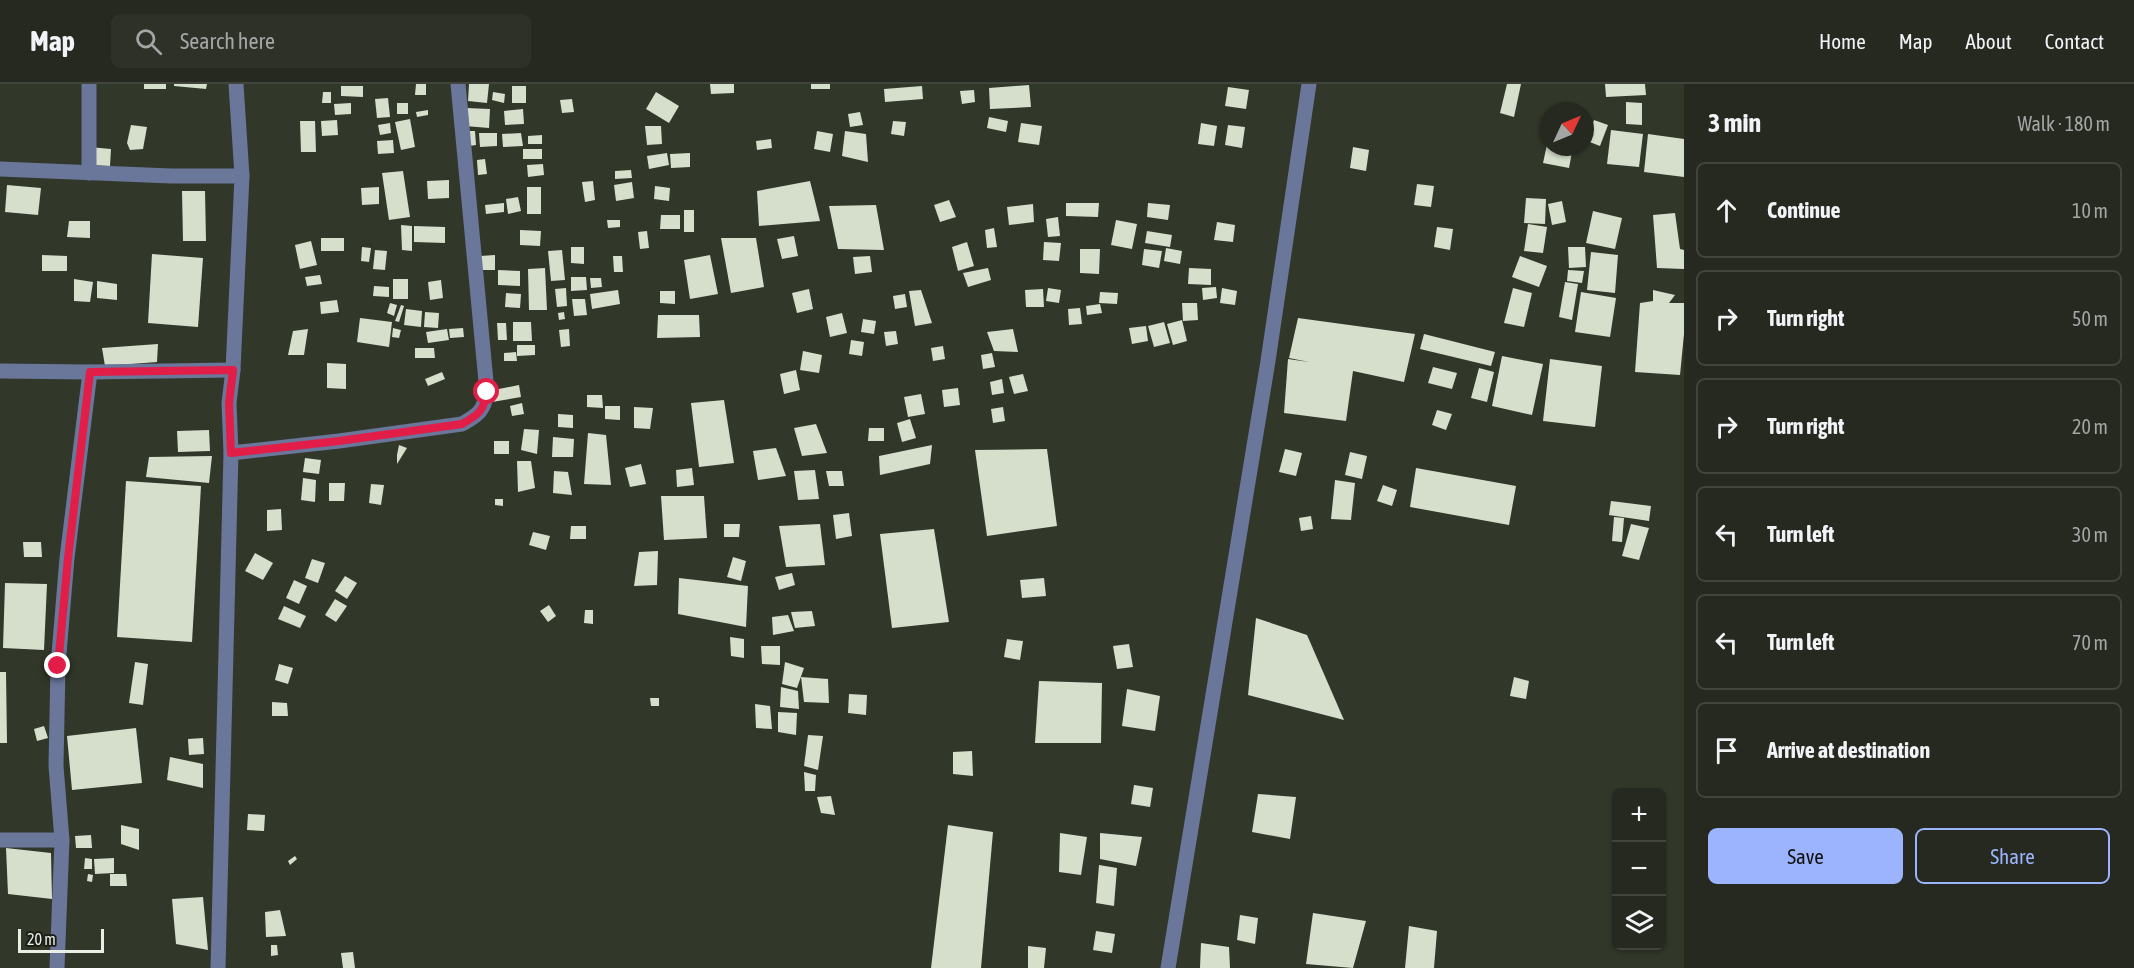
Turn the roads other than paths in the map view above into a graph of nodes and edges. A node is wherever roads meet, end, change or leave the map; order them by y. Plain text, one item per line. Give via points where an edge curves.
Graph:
1 (88, 84) edge
2 (236, 84) edge
3 (458, 84) edge
4 (1309, 84) edge
5 (0, 169) edge
6 (89, 173) junction
7 (242, 176) junction
8 (0, 370) edge
9 (233, 370) junction
10 (90, 372) junction
11 (231, 453) junction
12 (0, 840) edge
13 (62, 840) junction
14 (57, 968) edge
15 (218, 968) edge
16 (1168, 968) edge

1 - 6 street
2 - 7 street
3 - 11 street via 487,392 485,404 477,416 462,424
4 - 16 street
5 - 6 street
6 - 7 street
7 - 9 street
8 - 10 street
9 - 10 street
9 - 11 street via 229,403
10 - 13 street via 58,666 56,766
11 - 15 street
12 - 13 street
13 - 14 street

